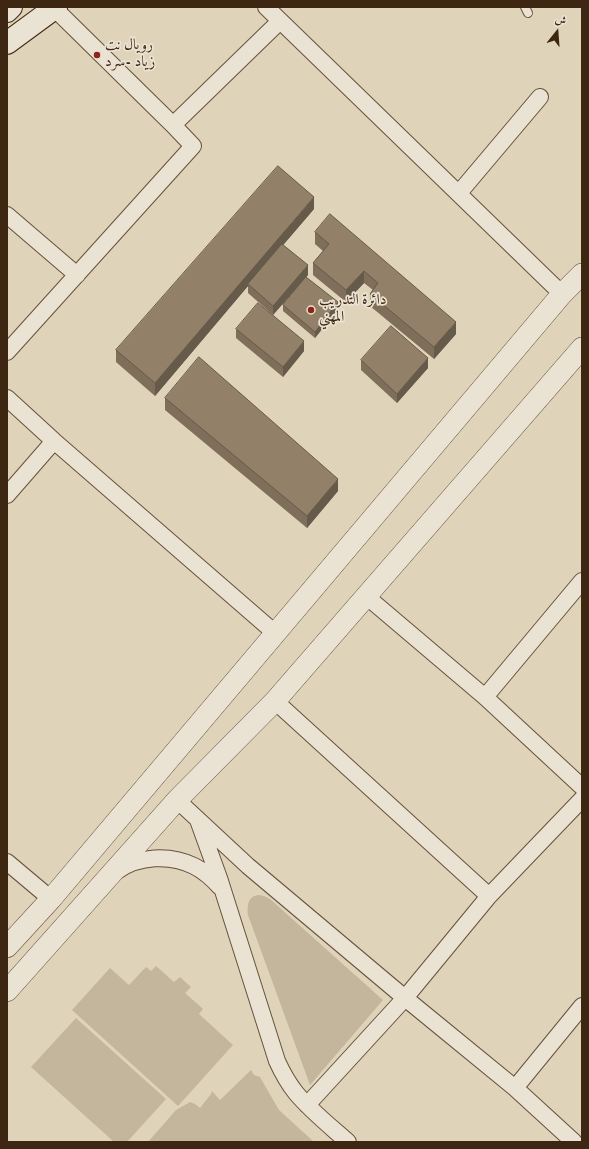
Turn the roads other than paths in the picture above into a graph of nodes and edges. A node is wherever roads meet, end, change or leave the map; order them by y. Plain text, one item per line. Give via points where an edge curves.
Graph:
1 (11, 7) edge
2 (266, 7) edge
3 (55, 8) edge
4 (7, 11) edge
5 (280, 20) junction
6 (7, 43) edge
7 (540, 97) dead end
8 (173, 125) junction
9 (459, 193) junction
10 (7, 215) edge
11 (582, 274) edge
12 (77, 275) junction
13 (562, 294) junction
14 (582, 348) edge
15 (7, 352) edge
16 (7, 398) edge
17 (54, 441) junction
18 (7, 495) edge
19 (582, 581) edge
20 (366, 596) junction
21 (275, 633) junction
22 (486, 697) junction
23 (275, 701) junction
24 (581, 788) edge
25 (177, 800) junction
26 (197, 817) junction
27 (7, 862) edge
28 (248, 866) junction
29 (108, 878) junction
30 (220, 883) junction
31 (489, 896) junction
32 (51, 899) junction
33 (7, 947) edge
34 (7, 991) edge
35 (405, 998) junction
36 (582, 1006) edge
37 (515, 1088) junction
38 (307, 1106) junction
39 (348, 1142) edge
40 (574, 1142) edge

1 - 4 main road
2 - 5 street
3 - 6 main road
3 - 8 street
5 - 8 street
5 - 9 street
7 - 9 street
8 - 12 street via 193,146
9 - 13 street
10 - 12 street
11 - 13 street
12 - 15 street
13 - 21 street
14 - 20 street
16 - 17 street
17 - 18 street
17 - 21 street
19 - 22 street
20 - 22 street
20 - 23 street
21 - 32 street
22 - 24 street
23 - 25 street
23 - 31 street
24 - 31 street
25 - 26 street
25 - 29 street
26 - 28 street
26 - 30 street
27 - 32 street
28 - 30 street via 236,862 224,866 220,872
28 - 35 street
29 - 30 street via 122,867 139,860 164,858 193,865
29 - 34 street
30 - 38 street via 277,1061 295,1092
31 - 35 street
32 - 33 street
35 - 37 street
35 - 38 street
36 - 37 street
37 - 40 street
38 - 39 street

